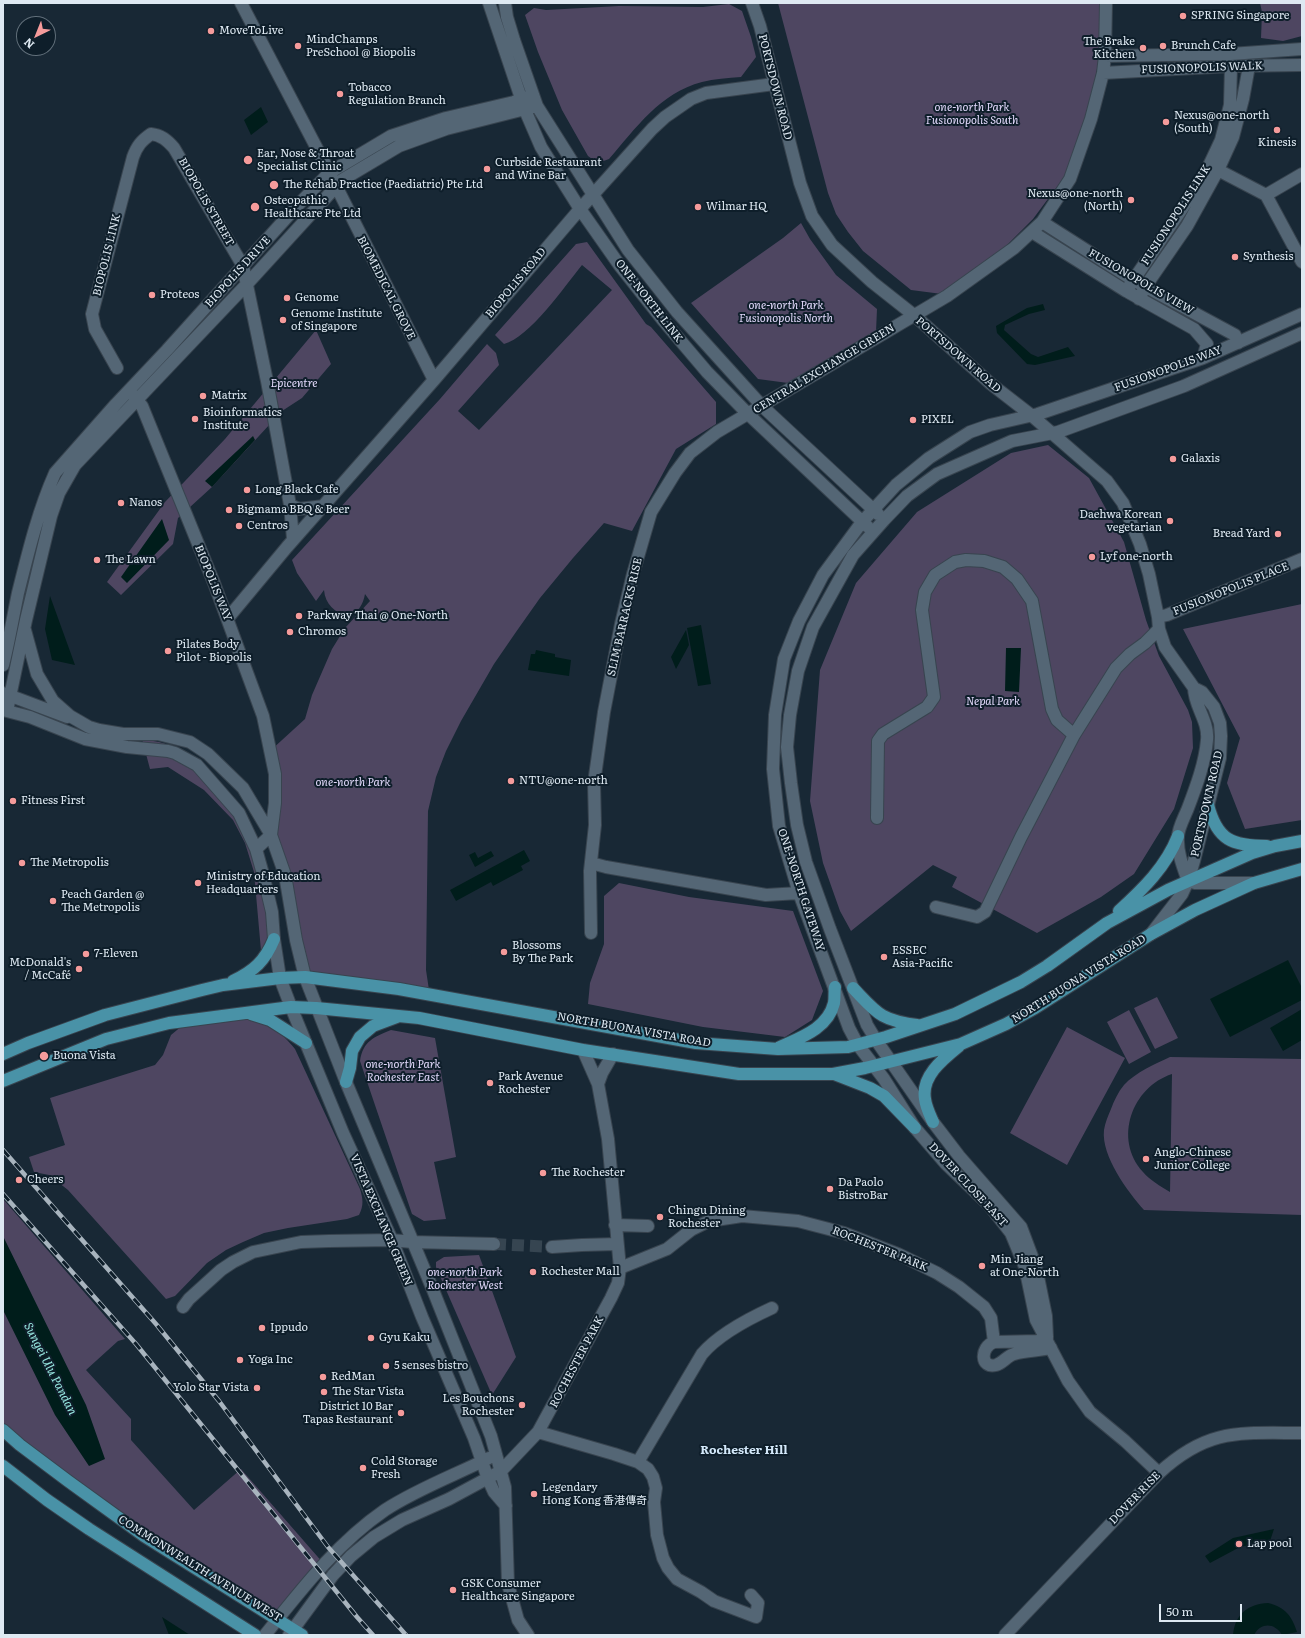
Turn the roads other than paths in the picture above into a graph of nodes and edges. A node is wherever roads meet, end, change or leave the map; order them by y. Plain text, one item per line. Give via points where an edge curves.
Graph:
1 (241, 3) edge
2 (489, 3) edge
3 (505, 3) edge
4 (752, 3) edge
5 (1106, 3) edge
6 (1302, 49) edge
7 (1105, 56) junction
8 (1302, 65) edge
9 (1231, 66) junction
10 (1249, 66) junction
11 (1103, 73) junction
12 (774, 84) junction
13 (528, 105) junction
14 (143, 140) joint
15 (1218, 170) junction
16 (329, 173) junction
17 (1302, 174) edge
18 (335, 186) junction
19 (1266, 194) junction
20 (593, 195) junction
21 (580, 209) junction
22 (1042, 222) junction
23 (1032, 232) junction
24 (1302, 262) edge
25 (243, 266) junction
26 (1133, 280) junction
27 (247, 284) junction
28 (1145, 287) junction
29 (1126, 291) junction
30 (1139, 299) junction
31 (1302, 314) edge
32 (915, 316) junction
33 (1302, 333) edge
34 (1238, 343) junction
35 (1203, 358) junction
36 (117, 368) dead end
37 (434, 380) junction
38 (133, 395) junction
39 (762, 406) junction
40 (748, 414) junction
41 (1031, 415) junction
42 (1052, 433) junction
43 (290, 505) junction
44 (324, 506) junction
45 (873, 510) junction
46 (884, 520) junction
47 (862, 522) junction
48 (873, 532) junction
49 (293, 539) junction
50 (1302, 559) edge
51 (1158, 617) junction
52 (228, 618) junction
53 (1159, 629) junction
54 (25, 630) junction
55 (1145, 643) junction
56 (6, 647) edge
57 (1165, 647) junction
58 (3, 665) edge
59 (1194, 688) junction
60 (7, 694) edge
61 (5, 710) edge
62 (79, 721) junction
63 (1074, 735) junction
64 (1209, 800) junction
65 (878, 818) dead end
66 (271, 835) junction
67 (1178, 836) junction
68 (1302, 840) edge
69 (1275, 846) junction
70 (256, 849) junction
71 (591, 863) junction
72 (1302, 869) edge
73 (1188, 881) junction
74 (1254, 883) junction
75 (799, 893) junction
76 (936, 907) dead end
77 (1107, 923) junction
78 (591, 933) dead end
79 (1151, 934) junction
80 (274, 940) junction
81 (305, 977) junction
82 (280, 978) junction
83 (223, 985) junction
84 (835, 987) junction
85 (853, 988) junction
86 (291, 1006) junction
87 (316, 1008) junction
88 (243, 1013) junction
89 (400, 1016) junction
90 (920, 1026) junction
91 (876, 1040) junction
92 (306, 1043) junction
93 (961, 1044) junction
94 (858, 1045) junction
95 (778, 1049) junction
96 (583, 1050) junction
97 (3, 1054) edge
98 (613, 1054) junction
99 (891, 1061) junction
100 (873, 1066) junction
101 (833, 1074) junction
102 (3, 1081) edge
103 (346, 1082) junction
104 (598, 1084) junction
105 (933, 1122) junction
106 (915, 1128) junction
107 (615, 1225) junction
108 (648, 1226) dead end
109 (392, 1240) junction
110 (412, 1242) junction
111 (494, 1244) tunnel mouth
112 (617, 1244) junction
113 (552, 1247) tunnel mouth
114 (620, 1268) junction
115 (183, 1307) dead end
116 (772, 1308) dead end
117 (994, 1342) junction
118 (1049, 1343) junction
119 (538, 1432) junction
120 (1302, 1433) edge
121 (5, 1436) edge
122 (497, 1454) junction
123 (482, 1462) junction
124 (638, 1462) junction
125 (3, 1466) edge
126 (501, 1471) junction
127 (1159, 1473) junction
128 (488, 1479) junction
129 (506, 1506) junction
130 (752, 1595) dead end
131 (278, 1619) junction
132 (295, 1633) edge
133 (255, 1635) edge
134 (265, 1635) edge
135 (528, 1635) edge
136 (1005, 1635) edge

1 - 16 street, BIOMEDICAL GROVE
2 - 13 street, ONE-NORTH LINK
3 - 13 street, ONE-NORTH LINK via 507,17 533,95
4 - 12 street, PORTSDOWN ROAD
5 - 7 street, CENTRAL EXCHANGE GREEN
6 - 7 street, FUSIONOPOLIS WALK via 1230,54
7 - 11 street, CENTRAL EXCHANGE GREEN
8 - 10 street, FUSIONOPOLIS WALK
9 - 10 street, FUSIONOPOLIS WALK
9 - 11 street, FUSIONOPOLIS WALK
9 - 26 street, FUSIONOPOLIS LINK via 1230,104 1221,140 1206,172
10 - 15 street, FUSIONOPOLIS LINK via 1233,137
11 - 22 street, CENTRAL EXCHANGE GREEN via 1091,119 1070,178
12 - 20 street, BIOPOLIS ROAD via 706,93 692,98 652,129
12 - 32 street, PORTSDOWN ROAD via 800,183 812,216 832,245 872,282
13 - 16 street, BIOPOLIS DRIVE via 446,118 406,131 392,136
13 - 18 street, BIOPOLIS DRIVE via 399,146
13 - 20 street, ONE-NORTH LINK
13 - 21 street, ONE-NORTH LINK via 541,147
14 - 25 street, BIOPOLIS STREET via 151,134 158,134 174,148
14 - 36 street, BIOPOLIS LINK via 137,146 133,157 92,314 95,329
15 - 19 street
15 - 28 street, FUSIONOPOLIS LINK via 1187,226
16 - 18 street, BIOMEDICAL GROVE
16 - 25 street, BIOPOLIS DRIVE
17 - 19 street
18 - 27 street, BIOPOLIS DRIVE
18 - 37 street, BIOMEDICAL GROVE
19 - 24 street
20 - 21 street, BIOPOLIS ROAD
20 - 39 street, ONE-NORTH LINK via 628,250 672,306
21 - 37 street, BIOPOLIS ROAD
21 - 40 street, ONE-NORTH LINK via 662,319 707,372
22 - 23 street, CENTRAL EXCHANGE GREEN
22 - 26 street, FUSIONOPOLIS VIEW
23 - 29 street, FUSIONOPOLIS VIEW
23 - 32 street, CENTRAL EXCHANGE GREEN via 994,264
25 - 27 street, BIOPOLIS STREET
25 - 38 street, BIOPOLIS DRIVE
26 - 28 street, FUSIONOPOLIS VIEW
26 - 29 street, FUSIONOPOLIS LINK
27 - 38 street, BIOPOLIS DRIVE
27 - 43 street, BIOPOLIS STREET
28 - 30 street, FUSIONOPOLIS LINK
28 - 34 street, FUSIONOPOLIS VIEW via 1234,335
29 - 30 street, FUSIONOPOLIS VIEW
30 - 35 street, FUSIONOPOLIS VIEW via 1194,329 1207,344
31 - 34 street, FUSIONOPOLIS WAY
32 - 39 street, CENTRAL EXCHANGE GREEN
32 - 41 street, PORTSDOWN ROAD via 991,384
33 - 42 street, FUSIONOPOLIS WAY via 1184,386
34 - 35 street, FUSIONOPOLIS WAY
35 - 41 street, FUSIONOPOLIS WAY
37 - 44 street, BIOPOLIS ROAD
38 - 52 street, BIOPOLIS WAY via 145,414
38 - 54 street via 75,465 59,493 51,516
38 - 56 street via 55,473 31,544
39 - 40 street, CENTRAL EXCHANGE GREEN
39 - 45 street, ONE-NORTH LINK
40 - 47 street, ONE-NORTH LINK
40 - 71 street, SLIM BARRACKS RISE via 717,432 690,453 651,512 621,624 604,712 594,783 595,825
41 - 42 street, PORTSDOWN ROAD
41 - 45 street, ONE-NORTH GATEWAY via 970,432 929,458 896,485
42 - 46 street, ONE-NORTH GATEWAY via 1012,441 937,474 907,496
42 - 51 street, PORTSDOWN ROAD via 1107,481 1123,503 1150,574
43 - 44 street via 299,509
43 - 49 street, BIOPOLIS STREET
44 - 49 street, BIOPOLIS ROAD
45 - 46 street, ONE-NORTH LINK
45 - 47 street, ONE-NORTH GATEWAY
46 - 48 street, ONE-NORTH GATEWAY
47 - 48 street, ONE-NORTH LINK
47 - 75 street, ONE-NORTH GATEWAY via 823,575 799,621 784,659 775,716 773,769 779,826
48 - 85 street, ONE-NORTH GATEWAY via 853,555 813,627 798,671 787,747 797,825 806,862
49 - 52 street
50 - 51 street, FUSIONOPOLIS PLACE
51 - 53 street, PORTSDOWN ROAD
52 - 66 street, BIOPOLIS WAY via 259,704 270,751 275,803
53 - 55 street
53 - 57 street, PORTSDOWN ROAD
54 - 60 street
54 - 62 street via 37,674 53,701
55 - 57 street
55 - 63 street via 1116,668
56 - 58 street
57 - 59 street, PORTSDOWN ROAD
59 - 64 street, PORTSDOWN ROAD via 1202,692 1214,707 1220,723 1220,758
59 - 67 street, PORTSDOWN ROAD via 1194,696 1205,724 1206,751
60 - 61 street
60 - 62 street
61 - 70 street, VISTA EXCHANGE GREEN via 86,739 168,751 197,765 239,813
62 - 66 street via 99,730 123,734 158,734 190,742 208,754 243,788
63 - 65 street via 1057,720 1052,709 1032,601 1021,584 1003,567 984,561 955,562 935,576 925,592 922,610 934,697 927,707 883,734 878,741
63 - 76 street via 985,912 977,917
64 - 69 main road via 1212,821 1226,838 1248,845
64 - 73 street, PORTSDOWN ROAD
66 - 70 street
66 - 81 street, VISTA EXCHANGE GREEN via 285,875
67 - 73 street, PORTSDOWN ROAD via 1182,866
67 - 77 main road via 1173,849 1153,878
68 - 69 main road, NORTH BUONA VISTA ROAD
69 - 73 main road, NORTH BUONA VISTA ROAD
70 - 80 street, VISTA EXCHANGE GREEN via 269,897
71 - 75 street via 766,896
71 - 78 street, SLIM BARRACKS RISE
72 - 74 main road, NORTH BUONA VISTA ROAD
73 - 74 street
73 - 77 main road, NORTH BUONA VISTA ROAD
73 - 79 street, PORTSDOWN ROAD via 1174,905
74 - 79 main road, NORTH BUONA VISTA ROAD
75 - 84 street, ONE-NORTH GATEWAY
77 - 90 main road, NORTH BUONA VISTA ROAD via 1021,982 955,1014
79 - 93 main road, NORTH BUONA VISTA ROAD via 1035,1008
80 - 82 street, VISTA EXCHANGE GREEN
80 - 83 main road via 266,956 257,966
81 - 82 main road, NORTH BUONA VISTA ROAD
81 - 87 street, VISTA EXCHANGE GREEN
81 - 95 main road, NORTH BUONA VISTA ROAD via 399,989 696,1043
82 - 83 main road, NORTH BUONA VISTA ROAD
82 - 86 street, VISTA EXCHANGE GREEN
83 - 97 main road, NORTH BUONA VISTA ROAD via 105,1015
84 - 94 street, ONE-NORTH GATEWAY via 848,1028
84 - 95 main road via 834,1003 815,1031
85 - 90 main road via 883,1017 898,1023
85 - 91 street, ONE-NORTH GATEWAY via 867,1025
86 - 87 main road, NORTH BUONA VISTA ROAD
86 - 88 main road, NORTH BUONA VISTA ROAD
86 - 92 street, VISTA EXCHANGE GREEN
87 - 89 main road, NORTH BUONA VISTA ROAD
87 - 103 street, VISTA EXCHANGE GREEN
88 - 92 main road via 270,1020
88 - 102 main road, NORTH BUONA VISTA ROAD via 169,1023 106,1039
89 - 96 main road, NORTH BUONA VISTA ROAD
89 - 103 main road via 373,1026 360,1037 352,1051
90 - 91 main road, NORTH BUONA VISTA ROAD
91 - 94 main road, NORTH BUONA VISTA ROAD
91 - 99 street, ONE-NORTH GATEWAY
92 - 109 street, VISTA EXCHANGE GREEN via 343,1133
93 - 99 main road, NORTH BUONA VISTA ROAD
93 - 105 main road via 933,1070 925,1088 925,1098
94 - 95 main road, NORTH BUONA VISTA ROAD
94 - 100 street, ONE-NORTH GATEWAY
96 - 98 main road, NORTH BUONA VISTA ROAD
96 - 104 street, ROCHESTER PARK
98 - 101 main road, NORTH BUONA VISTA ROAD via 739,1074
98 - 104 street
99 - 100 main road, NORTH BUONA VISTA ROAD
99 - 105 street, DOVER CLOSE EAST
100 - 101 main road, NORTH BUONA VISTA ROAD
100 - 106 street, DOVER CLOSE EAST
101 - 106 main road via 884,1096
103 - 110 street, VISTA EXCHANGE GREEN
104 - 107 street, ROCHESTER PARK via 608,1139
105 - 118 street, DOVER CLOSE EAST via 1021,1227 1036,1267
106 - 118 street, DOVER CLOSE EAST via 946,1164 989,1205 1011,1233 1026,1268 1036,1320
107 - 108 street
107 - 112 street, ROCHESTER PARK
109 - 110 street
109 - 115 street via 301,1242 253,1252 220,1270
109 - 123 street, VISTA EXCHANGE GREEN
110 - 111 street
110 - 122 street, VISTA EXCHANGE GREEN via 476,1396
112 - 113 street
112 - 114 street, ROCHESTER PARK
114 - 117 street, ROCHESTER PARK via 667,1249 691,1230 709,1221 742,1216 798,1221 844,1233 937,1272 984,1307 991,1318
114 - 119 street, ROCHESTER PARK via 618,1283 611,1298
116 - 124 street via 743,1322 710,1345 702,1354
117 - 118 street
117 - 118 street via 989,1344 983,1354 985,1362 990,1365 996,1365 1015,1353
118 - 127 street, DOVER CLOSE EAST via 1068,1381 1090,1412
119 - 124 street
119 - 126 street, ROCHESTER PARK
120 - 127 street, DOVER RISE via 1223,1435 1187,1450
121 - 131 main road, COMMONWEALTH AVENUE WEST via 144,1536
122 - 123 street
122 - 126 street, VISTA EXCHANGE GREEN
123 - 128 street, VISTA EXCHANGE GREEN
123 - 131 street via 386,1510 368,1523 324,1564
124 - 130 street via 648,1469 653,1477 656,1488 654,1502 657,1535 668,1568 678,1579 714,1601 756,1617 758,1603
125 - 133 main road via 89,1529
126 - 128 street
126 - 129 street via 506,1487
127 - 136 street, DOVER RISE
128 - 129 street via 494,1492
128 - 132 street via 402,1520 374,1537 333,1575
129 - 135 street via 508,1584 518,1620
131 - 132 main road, COMMONWEALTH AVENUE WEST
131 - 134 street

